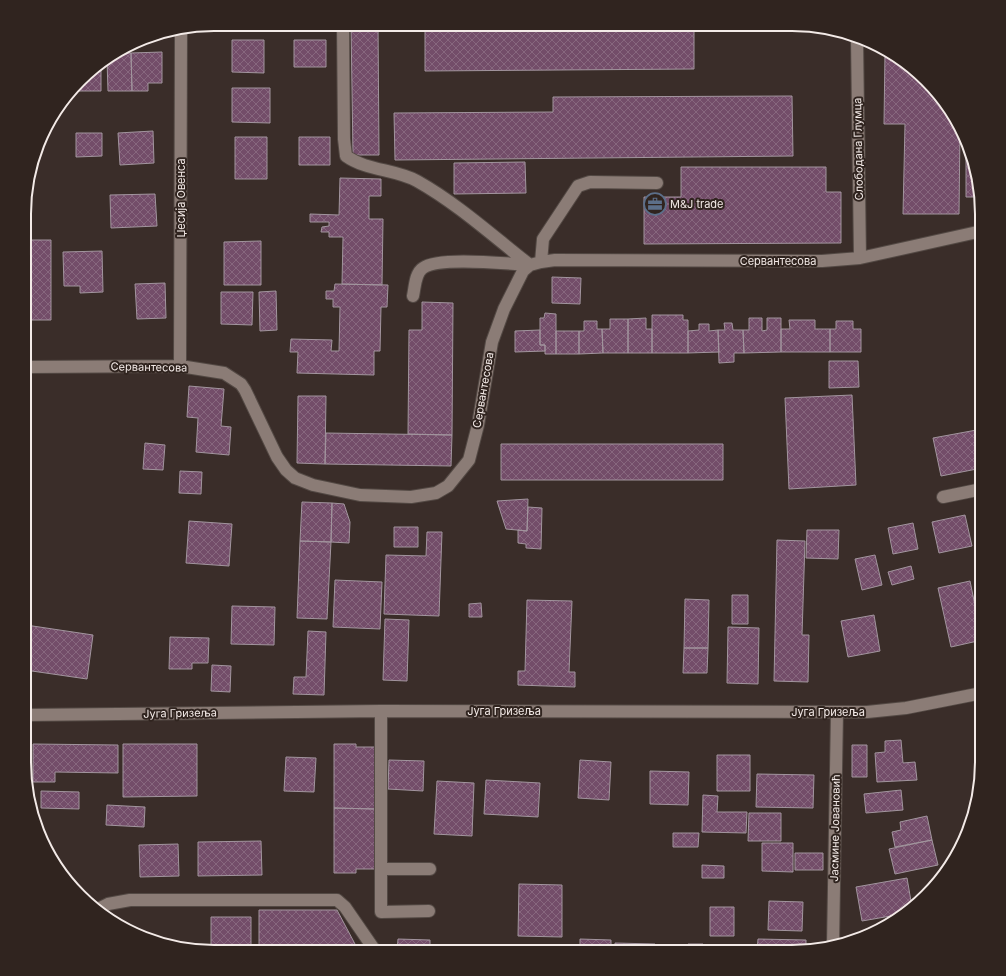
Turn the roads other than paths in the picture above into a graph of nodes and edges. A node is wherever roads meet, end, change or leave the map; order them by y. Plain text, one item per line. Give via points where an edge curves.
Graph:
1 (343, 31) edge
2 (181, 35) edge
3 (857, 43) edge
4 (657, 183) dead end
5 (975, 233) edge
6 (860, 258) junction
7 (536, 263) junction
8 (413, 296) dead end
9 (180, 366) junction
10 (31, 367) edge
11 (975, 490) edge
12 (943, 497) dead end
13 (975, 694) edge
14 (381, 711) junction
15 (837, 712) junction
16 (31, 715) edge
17 (381, 869) junction
18 (430, 869) dead end
19 (103, 907) edge
20 (429, 911) dead end
21 (833, 940) edge
22 (371, 945) edge

1 - 7 street via 346,156 363,165 403,174 436,192
2 - 9 street, Џесија Овенса
3 - 6 street, Слободана Глумца
4 - 7 street via 590,182 578,186 543,239
5 - 6 street, Сервантесова
6 - 7 street, Сервантесова via 815,261 584,259
7 - 8 street via 438,262 423,268 417,276
7 - 9 street, Сервантесова via 523,271 496,328 469,460 452,483 436,493 411,497 360,495 304,482 286,470 278,458 241,384 224,373
9 - 10 street, Сервантесова
11 - 12 street
13 - 15 street, Југа Гризеља via 906,708
14 - 15 street, Југа Гризеља
14 - 16 street, Југа Гризеља
14 - 17 street
15 - 21 street, Јасмине Јовановић
17 - 18 street
17 - 20 street via 380,912
19 - 22 street via 130,900 330,899 341,902 346,907

